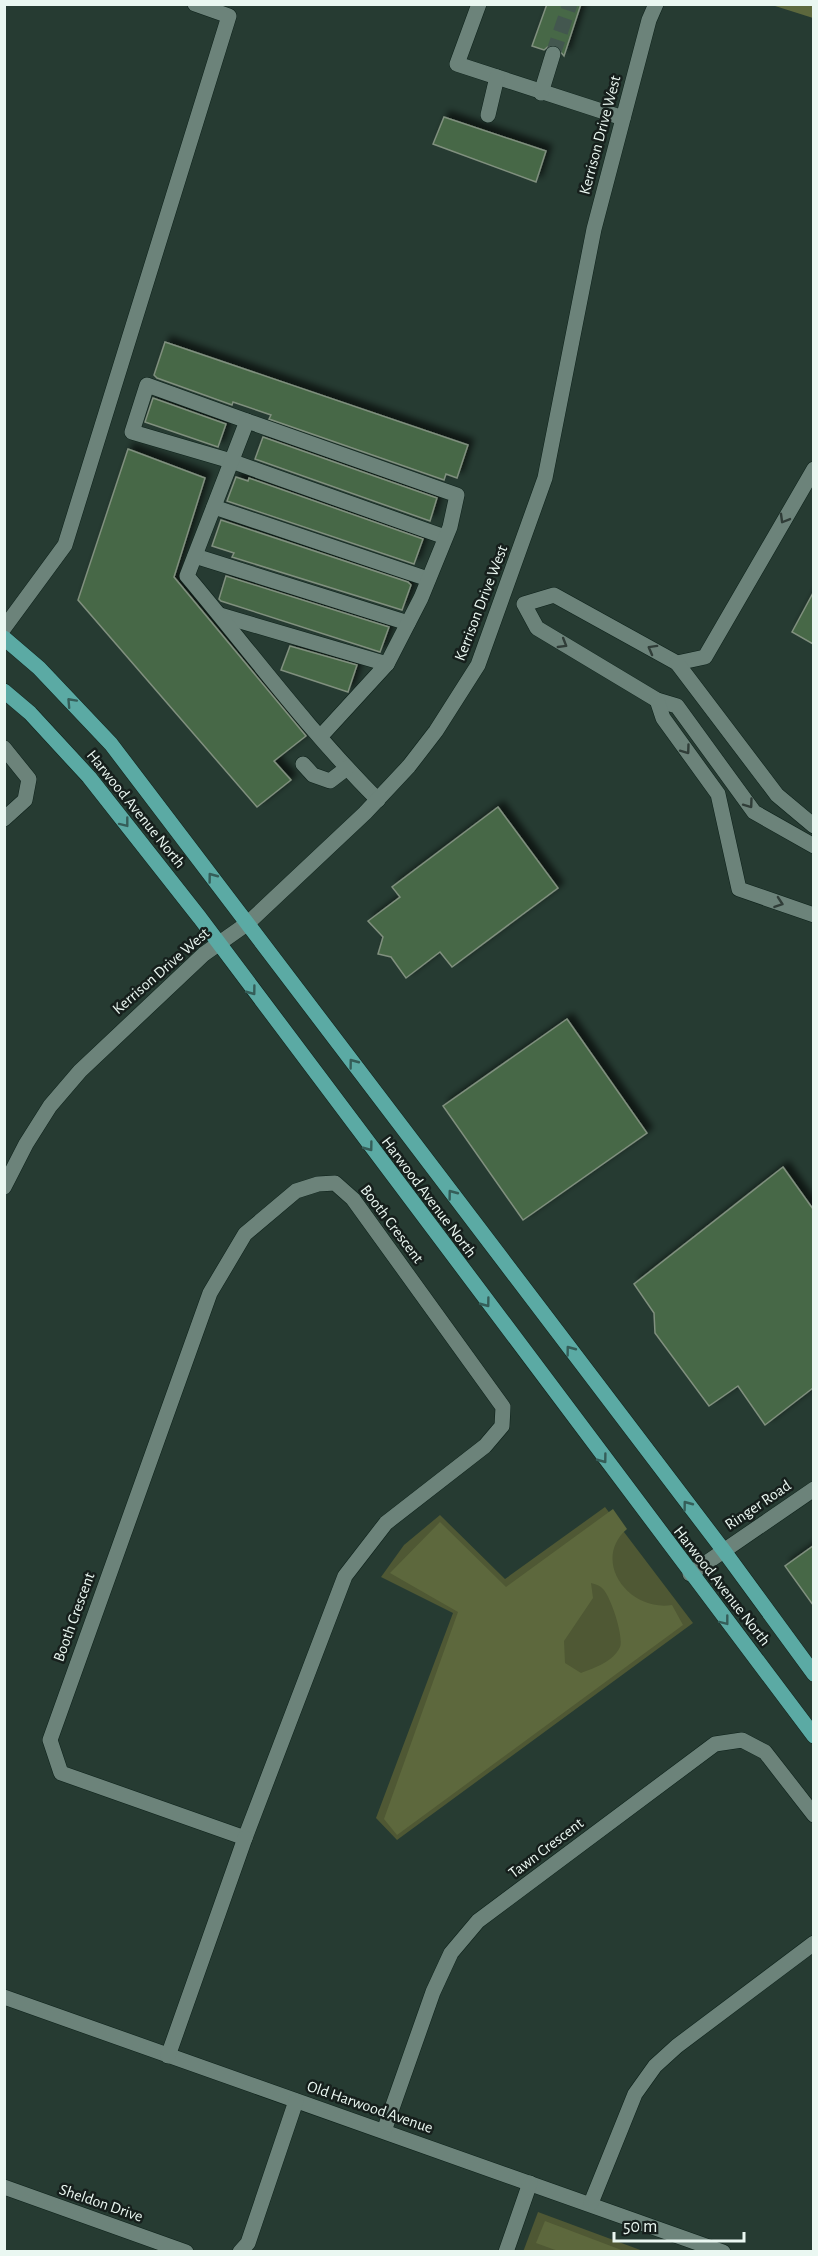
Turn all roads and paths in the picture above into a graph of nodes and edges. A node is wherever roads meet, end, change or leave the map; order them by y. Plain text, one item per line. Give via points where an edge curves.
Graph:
1 (195, 4) edge
2 (479, 4) edge
3 (656, 4) edge
4 (553, 54) tunnel mouth
5 (497, 77) junction
6 (541, 93) junction
7 (488, 115) dead end
8 (623, 118) junction
9 (247, 421) junction
10 (231, 461) junction
11 (813, 468) edge
12 (214, 507) junction
13 (445, 537) junction
14 (195, 556) junction
15 (428, 579) junction
16 (220, 615) junction
17 (408, 623) junction
18 (4, 628) edge
19 (4, 638) edge
20 (677, 663) junction
21 (387, 664) junction
22 (4, 691) edge
23 (657, 700) junction
24 (321, 736) junction
25 (4, 748) edge
26 (303, 764) dead end
27 (347, 768) junction
28 (378, 800) junction
29 (4, 819) edge
30 (813, 826) edge
31 (813, 846) edge
32 (813, 915) edge
33 (248, 923) junction
34 (218, 944) junction
35 (4, 1187) edge
36 (813, 1490) edge
37 (724, 1551) junction
38 (690, 1574) junction
39 (813, 1674) edge
40 (813, 1736) edge
41 (813, 1815) edge
42 (245, 1838) junction
43 (813, 1943) edge
44 (4, 1996) edge
45 (168, 2056) junction
46 (296, 2101) junction
47 (384, 2132) junction
48 (530, 2183) junction
49 (4, 2187) edge
50 (591, 2203) junction
51 (186, 2252) edge
52 (240, 2252) edge
53 (506, 2252) edge
54 (723, 2252) edge

1 - 18 street via 229,16 65,545
2 - 5 street via 458,64
3 - 8 street, Kerrison Drive West
4 - 6 street
5 - 6 street
5 - 7 street
6 - 8 street
8 - 28 street, Kerrison Drive West via 594,229 545,478 504,597 478,665 436,731
9 - 10 street
9 - 10 street via 147,384 132,432
9 - 13 street via 457,495
10 - 12 street
10 - 13 street
11 -> 20 street via 705,657
12 - 14 street
12 - 15 street
13 - 15 street
14 - 16 street via 187,576
14 - 17 street
15 - 17 street
16 - 21 street
16 - 24 street
17 - 21 street
33 -> 19 main road, Harwood Avenue North via 111,744 39,668
20 -> 23 street via 554,595 524,604 537,628
20 - 30 street via 777,795
21 - 24 street
22 -> 34 main road, Harwood Avenue North via 30,713 89,777
23 -> 31 street via 677,706 754,812
23 -> 32 street via 663,718 718,794 739,889
24 - 27 street
25 - 29 street via 28,778 25,801
26 - 27 street via 313,775 330,781
27 - 28 street
28 - 33 street, Kerrison Drive West
33 - 34 street, Kerrison Drive West
37 -> 33 main road, Harwood Avenue North
34 - 35 street, Kerrison Drive West via 80,1071 44,1115
34 -> 38 main road, Harwood Avenue North
36 - 37 street, Ringer Road
37 - 38 street, Ringer Road
37 - 39 main road, Harwood Avenue North
38 -> 40 main road, Harwood Avenue North
41 - 47 street, Tawn Crescent via 765,1752 742,1740 715,1744 478,1921 451,1953 433,1992
42 - 42 street, Booth Crescent via 345,1576 386,1523 485,1446 502,1426 503,1407 353,1199 335,1183 296,1191 245,1234 210,1293 50,1740 61,1773
42 - 45 street, Booth Crescent
43 - 50 street via 655,2066 634,2094
44 - 45 street, Old Harwood Avenue
45 - 46 street, Old Harwood Avenue
46 - 47 street, Old Harwood Avenue
46 - 52 street via 248,2243
47 - 48 street, Old Harwood Avenue
48 - 50 street, Old Harwood Avenue
48 - 53 street
49 - 51 street, Sheldon Drive
50 - 54 street, Old Harwood Avenue

